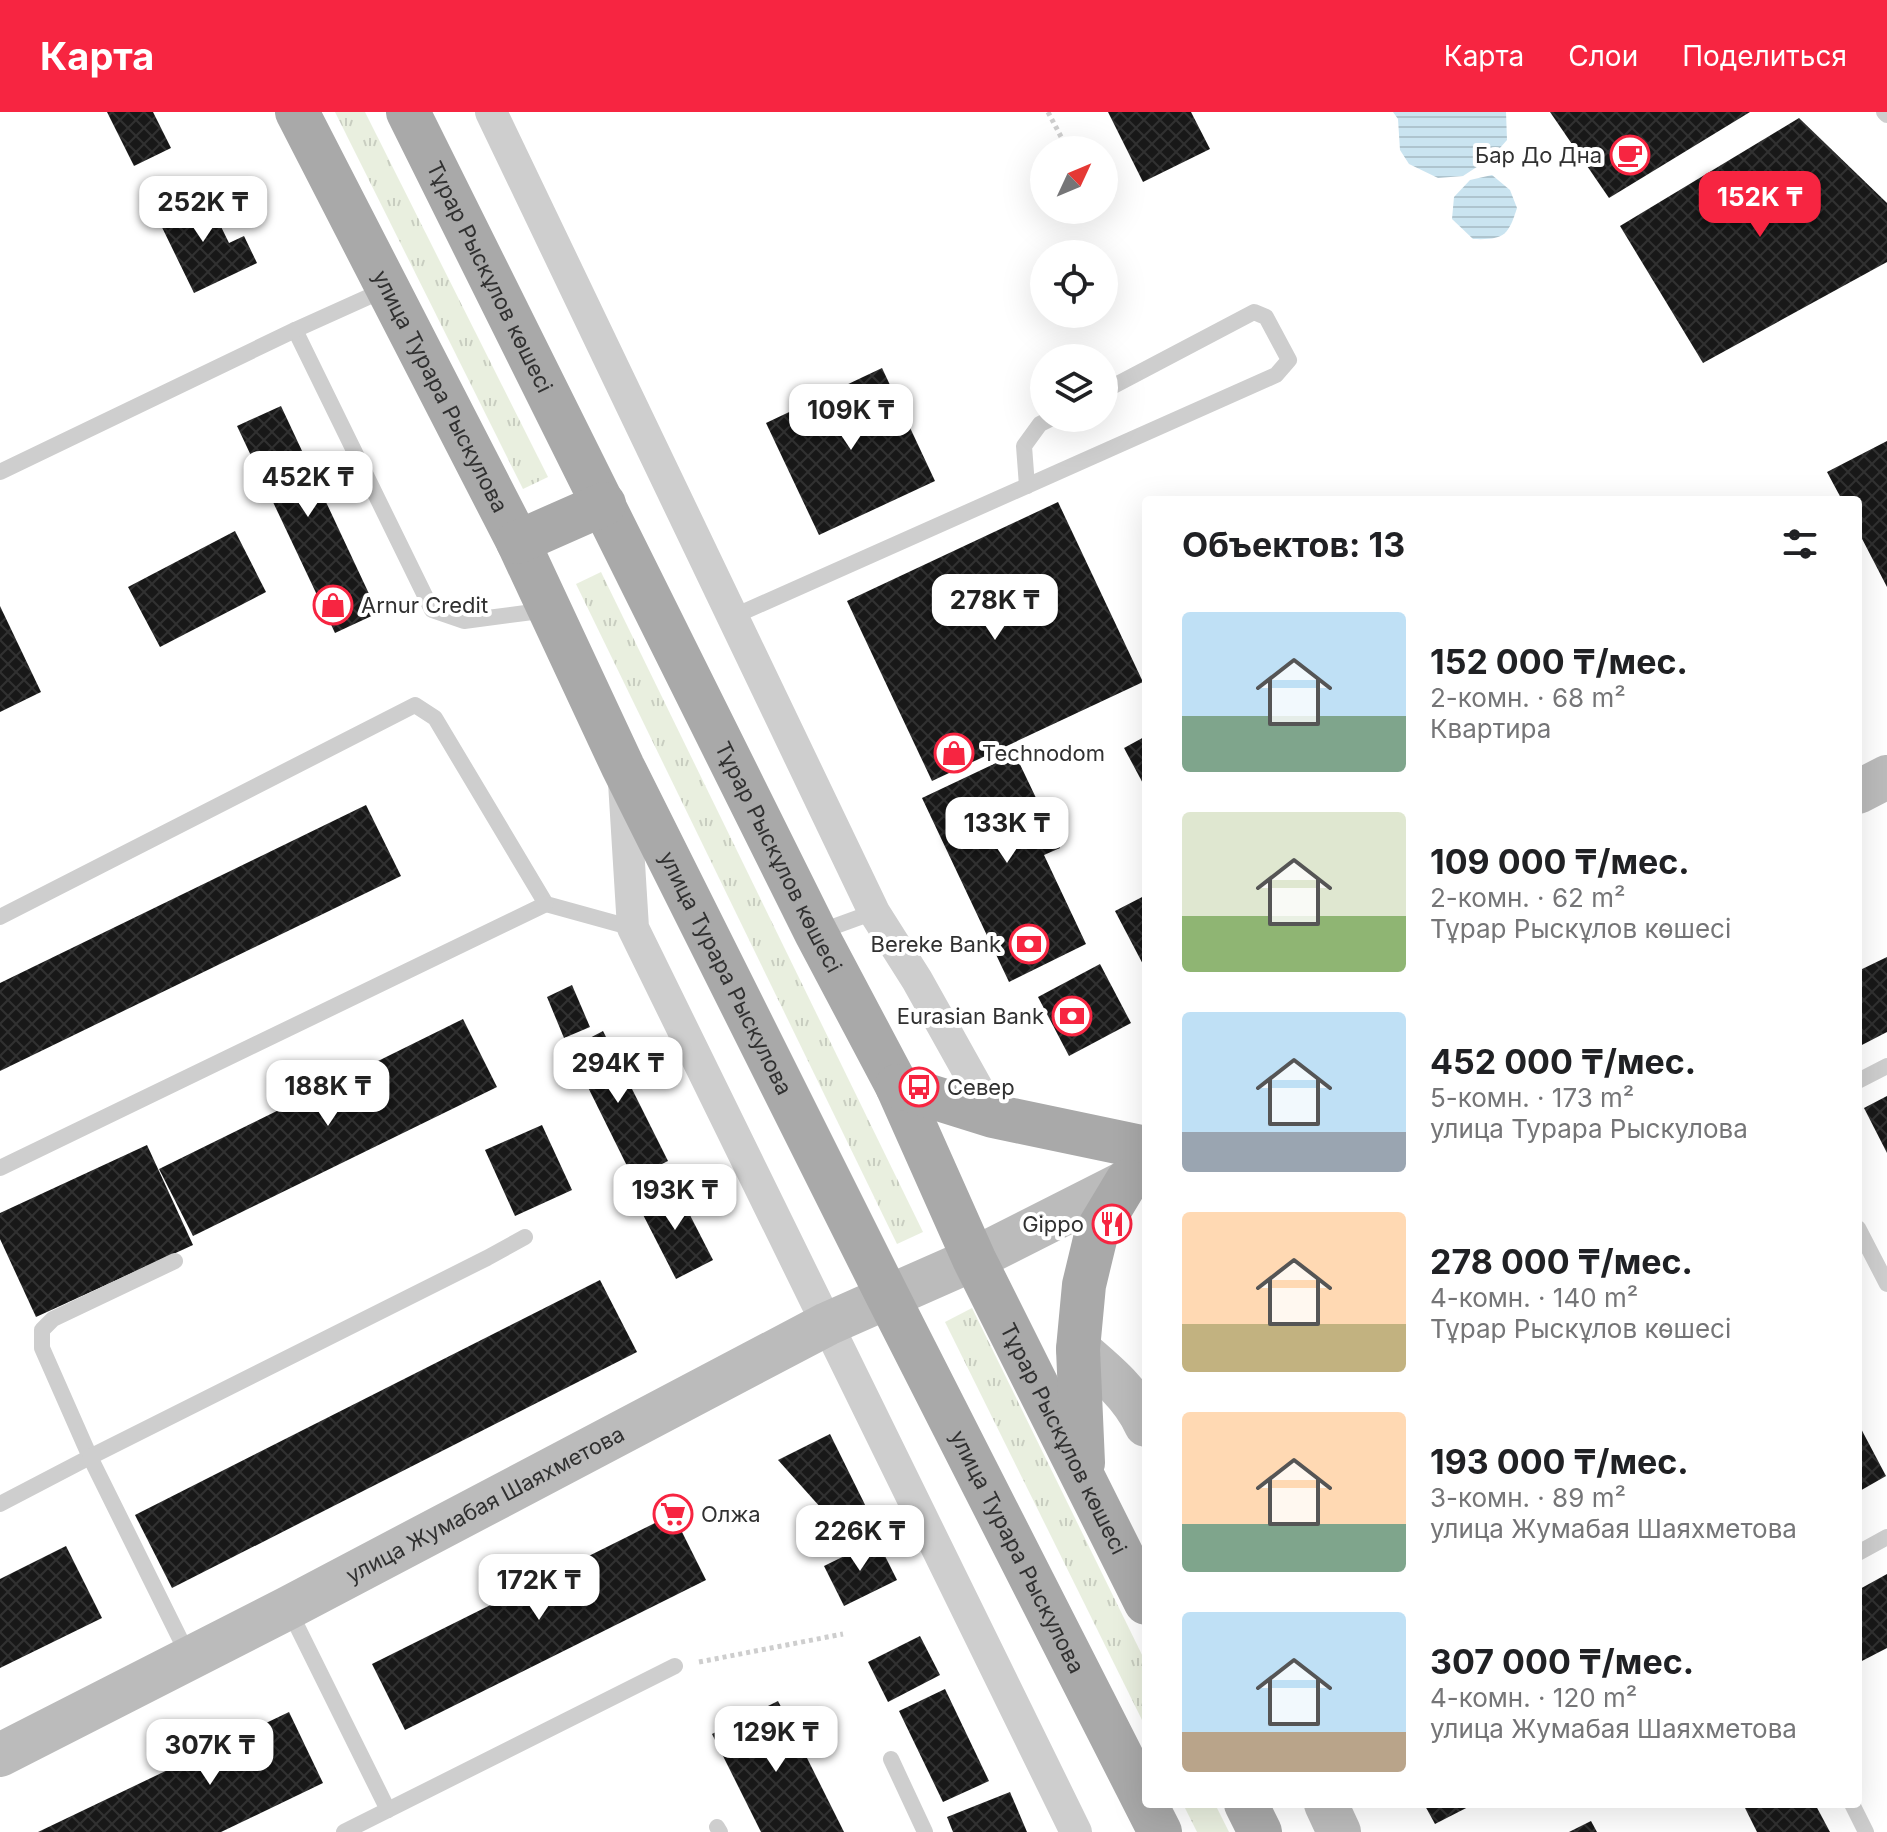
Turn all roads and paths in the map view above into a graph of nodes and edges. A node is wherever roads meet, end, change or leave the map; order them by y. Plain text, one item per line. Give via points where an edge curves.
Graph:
1 (297, 112) edge
2 (408, 112) edge
3 (491, 112) edge
4 (1048, 112) edge
5 (1061, 136) edge
6 (388, 289) junction
7 (295, 330) junction
8 (1118, 384) edge
9 (1034, 432) edge
10 (0, 472) edge
11 (1027, 486) junction
12 (604, 504) junction
13 (518, 542) junction
14 (549, 610) junction
15 (732, 617) junction
16 (623, 767) junction
17 (1887, 777) edge
18 (1862, 790) edge
19 (546, 904) junction
20 (874, 912) junction
21 (0, 917) edge
22 (633, 928) junction
23 (816, 933) junction
24 (1887, 1066) edge
25 (1862, 1079) edge
26 (897, 1086) junction
27 (993, 1116) junction
28 (1140, 1167) edge
29 (0, 1168) edge
30 (1862, 1236) edge
31 (525, 1237) dead end
32 (974, 1259) junction
33 (175, 1261) dead end
34 (1887, 1284) edge
35 (888, 1297) junction
36 (827, 1324) junction
37 (1078, 1349) junction
38 (1142, 1416) edge
39 (90, 1457) junction
40 (1083, 1477) junction
41 (0, 1504) edge
42 (1887, 1537) edge
43 (1862, 1551) edge
44 (1142, 1595) edge
45 (288, 1608) junction
46 (843, 1634) dead end
47 (189, 1658) junction
48 (675, 1666) joint
49 (0, 1755) edge
50 (891, 1759) dead end
51 (1142, 1797) edge
52 (1148, 1808) edge
53 (1248, 1808) edge
54 (1328, 1808) edge
55 (1854, 1808) edge
56 (388, 1810) junction
57 (344, 1832) edge
58 (925, 1832) edge
59 (1076, 1832) edge
60 (1160, 1832) edge
61 (1260, 1832) edge
62 (1339, 1832) edge
63 (1866, 1832) edge

1 - 6 main road, улица Турара Рыскулова
2 - 12 main road, Тұрар Рыскұлов көшесі
3 - 15 street
4 - 5 path
6 - 7 lane
6 - 13 main road, улица Турара Рыскулова
7 - 10 lane
7 - 14 lane via 432,610 464,621
8 - 11 lane via 1254,312 1266,317 1289,360 1276,375
9 - 11 lane via 1024,446
11 - 15 lane
12 - 13 main road
12 - 23 main road, Тұрар Рыскұлов көшесі
13 - 14 main road, улица Турара Рыскулова
14 - 16 main road, улица Турара Рыскулова
15 - 20 street
16 - 22 street
16 - 35 main road, улица Турара Рыскулова
17 - 18 street
19 - 21 lane via 435,718 415,705
19 - 22 lane
19 - 29 lane
20 - 23 lane
20 - 27 street
22 - 36 street
23 - 26 main road, Тұрар Рыскұлов көшесі
24 - 25 lane
26 - 27 main road
26 - 32 main road, Тұрар Рыскұлов көшесі
27 - 28 main road
28 - 32 street, улица Жумабая Шаяхметова
28 - 37 main road via 1097,1231 1084,1285
30 - 34 lane
31 - 39 lane
32 - 35 street, улица Жумабая Шаяхметова
32 - 40 main road, Тұрар Рыскұлов көшесі
33 - 39 lane via 53,1319 42,1330 42,1348
35 - 36 street, улица Жумабая Шаяхметова
35 - 51 main road, улица Турара Рыскулова
36 - 45 street, улица Жумабая Шаяхметова
36 - 59 street
37 - 38 street
37 - 40 main road
39 - 41 lane
39 - 47 lane
40 - 44 main road, Тұрар Рыскұлов көшесі
42 - 43 lane
45 - 47 street, улица Жумабая Шаяхметова
45 - 56 lane
46 - 48 path
47 - 49 street, улица Жумабая Шаяхметова
48 - 56 lane
50 - 58 lane
52 - 60 main road, улица Турара Рыскулова
53 - 61 main road
54 - 62 street
55 - 63 lane
56 - 57 lane

